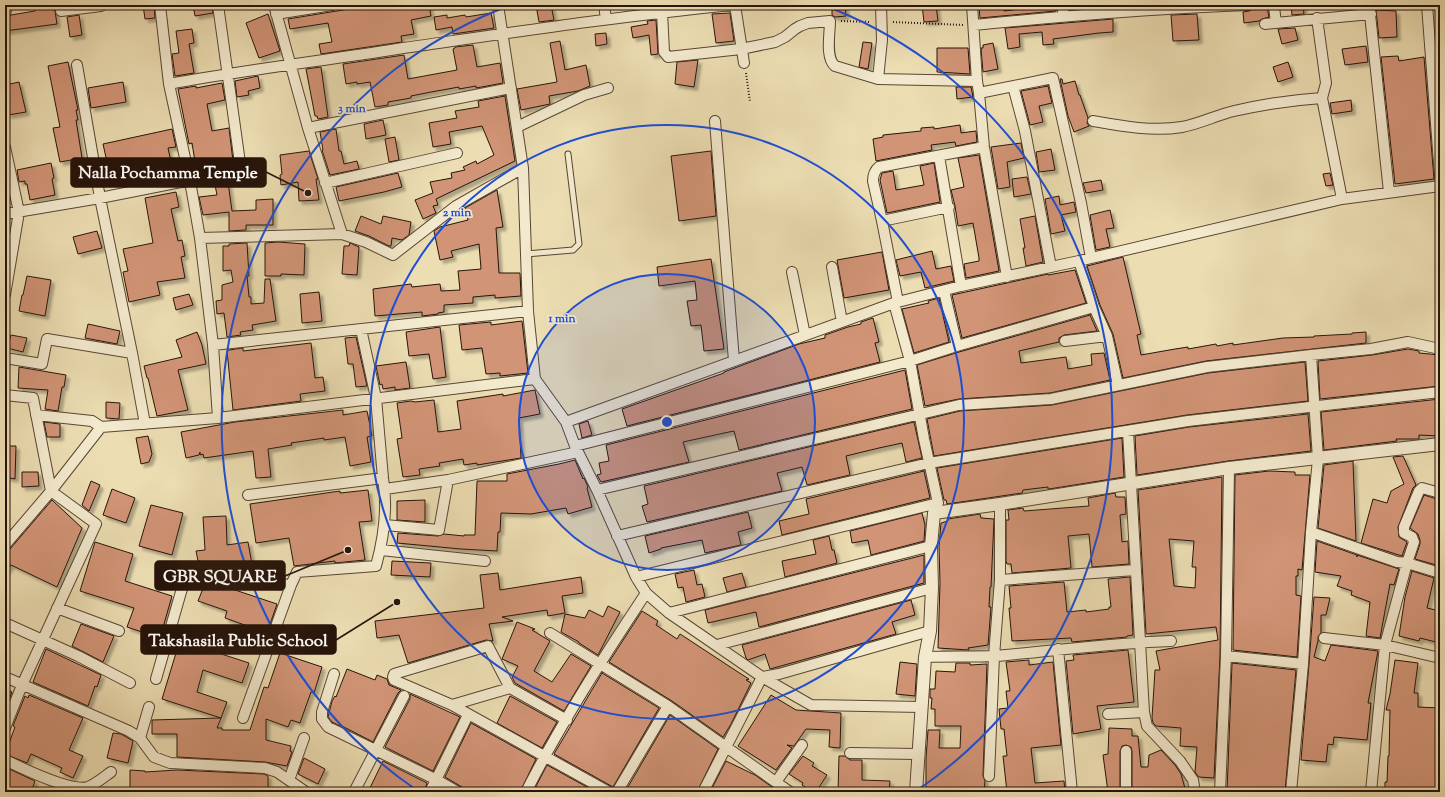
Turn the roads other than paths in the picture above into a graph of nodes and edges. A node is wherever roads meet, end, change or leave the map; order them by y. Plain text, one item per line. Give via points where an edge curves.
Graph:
1 (8, 5) edge
2 (61, 5) edge
3 (101, 5) edge
4 (160, 5) edge
5 (218, 5) edge
6 (332, 5) edge
7 (498, 5) edge
8 (604, 5) edge
9 (734, 5) edge
10 (881, 5) edge
11 (972, 5) edge
12 (1062, 5) edge
13 (1248, 5) edge
14 (1273, 5) edge
15 (1427, 5) edge
16 (1201, 6) edge
17 (1370, 9) edge
18 (275, 10) edge
19 (662, 12) junction
20 (5, 13) edge
21 (1064, 16) junction
22 (1317, 18) junction
23 (606, 19) junction
24 (1276, 23) junction
25 (1265, 24) dead end
26 (974, 25) junction
27 (501, 34) junction
28 (741, 49) junction
29 (744, 63) road end
30 (77, 65) dead end
31 (291, 65) junction
32 (227, 73) junction
33 (878, 79) junction
34 (977, 82) junction
35 (169, 84) junction
36 (1013, 86) junction
37 (511, 88) junction
38 (608, 88) dead end
39 (979, 93) junction
40 (1322, 98) junction
41 (715, 121) dead end
42 (1093, 121) dead end
43 (308, 128) junction
44 (517, 128) junction
45 (5, 147) edge
46 (984, 147) junction
47 (457, 153) dead end
48 (568, 154) dead end
49 (939, 156) junction
50 (523, 168) junction
51 (1440, 176) edge
52 (190, 181) junction
53 (325, 183) junction
54 (1440, 186) edge
55 (1389, 192) junction
56 (100, 198) junction
57 (1342, 198) junction
58 (948, 207) junction
59 (19, 212) junction
60 (5, 214) edge
61 (882, 221) junction
62 (342, 234) junction
63 (200, 238) junction
64 (526, 254) junction
65 (1092, 258) junction
66 (1079, 261) junction
67 (832, 267) dead end
68 (1051, 267) junction
69 (792, 272) dead end
70 (1006, 277) junction
71 (961, 286) junction
72 (944, 291) junction
73 (5, 295) edge
74 (896, 303) junction
75 (1094, 307) junction
76 (528, 311) junction
77 (842, 322) junction
78 (361, 329) junction
79 (805, 336) junction
80 (1107, 336) junction
81 (1065, 341) dead end
82 (213, 345) junction
83 (957, 346) junction
84 (1440, 349) edge
85 (132, 353) junction
86 (1311, 355) junction
87 (5, 358) edge
88 (734, 361) junction
89 (910, 361) junction
90 (535, 379) junction
91 (1118, 385) junction
92 (1440, 392) edge
93 (5, 395) edge
94 (376, 398) junction
95 (1313, 406) junction
96 (36, 415) junction
97 (920, 415) junction
98 (218, 418) junction
99 (566, 422) junction
100 (145, 424) junction
101 (101, 427) junction
102 (1128, 431) junction
103 (1440, 444) edge
104 (577, 449) junction
105 (1318, 459) junction
106 (929, 463) junction
107 (1229, 468) junction
108 (382, 478) junction
109 (448, 480) junction
110 (1131, 484) junction
111 (385, 490) junction
112 (597, 490) junction
113 (51, 491) junction
114 (1440, 493) edge
115 (248, 495) dead end
116 (1000, 504) junction
117 (936, 508) junction
118 (385, 525) junction
119 (1311, 532) junction
120 (617, 536) junction
121 (5, 545) edge
122 (931, 546) junction
123 (380, 550) junction
124 (485, 561) dead end
125 (1407, 563) junction
126 (1135, 570) junction
127 (1440, 572) edge
128 (636, 577) junction
129 (1000, 580) junction
130 (290, 585) junction
131 (932, 588) junction
132 (646, 593) junction
133 (57, 608) junction
134 (669, 613) junction
135 (5, 623) edge
136 (119, 631) dead end
137 (930, 631) junction
138 (550, 633) dead end
139 (1324, 638) dead end
140 (42, 640) junction
141 (1171, 641) dead end
142 (1141, 642) junction
143 (718, 645) junction
144 (1385, 645) junction
145 (1058, 649) junction
146 (994, 656) junction
147 (1226, 656) junction
148 (926, 657) junction
149 (1440, 658) edge
150 (600, 664) junction
151 (1303, 664) junction
152 (334, 674) dead end
153 (5, 677) edge
154 (762, 677) junction
155 (156, 679) dead end
156 (130, 683) dead end
157 (22, 685) junction
158 (510, 688) junction
159 (404, 696) dead end
160 (452, 705) junction
161 (668, 706) junction
162 (149, 707) dead end
163 (922, 708) junction
164 (1144, 712) junction
165 (1108, 714) dead end
166 (468, 715) junction
167 (243, 718) dead end
168 (567, 720) junction
169 (5, 728) edge
170 (140, 738) junction
171 (304, 738) dead end
172 (802, 745) dead end
173 (726, 746) junction
174 (376, 751) junction
175 (1126, 751) dead end
176 (850, 753) dead end
177 (918, 754) junction
178 (544, 756) junction
179 (5, 760) edge
180 (111, 772) dead end
181 (989, 776) dead end
182 (289, 780) junction
183 (437, 780) junction
184 (776, 782) junction
185 (306, 792) edge
186 (354, 792) edge
187 (430, 792) edge
188 (458, 792) edge
189 (526, 792) edge
190 (609, 792) edge
191 (617, 792) edge
192 (702, 792) edge
193 (790, 792) edge
194 (916, 792) edge
195 (1072, 792) edge
196 (1126, 792) edge
197 (1195, 792) edge
198 (1220, 792) edge
199 (1291, 792) edge
200 (1371, 792) edge

1 - 20 street
2 - 3 street via 61,11
4 - 35 street
5 - 32 street
6 - 18 street
7 - 27 street
8 - 23 street
9 - 19 street
9 - 28 street
10 - 33 street via 882,40
11 - 26 street
12 - 21 street
13 - 16 street
14 - 24 street
15 - 51 street
16 - 21 street
17 - 22 street
17 - 55 street
18 - 31 street
19 - 23 street
19 - 28 street via 664,52 668,57
21 - 26 street
22 - 24 street
22 - 40 street via 1326,83
23 - 27 street
24 - 25 street
26 - 34 street
27 - 31 street
27 - 37 street
28 - 29 street
28 - 33 street via 782,40 800,26 830,21 829,57 832,63
30 - 56 street
31 - 32 street
31 - 43 street
32 - 35 street
32 - 52 street via 241,170
33 - 34 street
34 - 39 street
35 - 52 street
36 - 39 street
36 - 65 street via 1053,78
36 - 68 street via 1025,131
37 - 43 street
37 - 44 street
38 - 44 street via 584,95
39 - 46 street
40 - 42 street via 1285,101 1233,111 1183,127 1147,128
40 - 57 street
41 - 88 street
43 - 53 street
44 - 50 street
45 - 59 street
46 - 49 street
46 - 70 street
47 - 53 street
48 - 64 lane via 578,244 573,250
49 - 58 street
49 - 61 street via 877,169 873,181
50 - 62 street via 456,206 393,255
50 - 64 street
52 - 56 street
52 - 63 street
53 - 62 street
54 - 55 street
55 - 57 street
56 - 59 street
56 - 85 street
57 - 65 street
58 - 61 street
58 - 71 street
59 - 60 street
59 - 73 street
61 - 74 street
62 - 63 street
63 - 82 street
64 - 76 street
65 - 66 street
66 - 68 street
66 - 75 street
67 - 77 street
68 - 70 street
69 - 79 street
70 - 71 street
71 - 72 street
72 - 74 street
72 - 83 street
74 - 77 street
74 - 89 street
75 - 80 street
75 - 83 street
76 - 78 street
76 - 90 street
77 - 79 street
78 - 82 street
78 - 94 street
79 - 88 street
80 - 81 street
80 - 91 street
82 - 98 street
83 - 89 street
84 - 86 street via 1408,342 1371,349
85 - 87 street via 47,339 42,364
85 - 100 street
86 - 91 street via 1207,367
86 - 95 street
88 - 99 street
89 - 97 street
89 - 104 street
90 - 94 street
90 - 99 street
91 - 97 street via 1052,399 959,405
92 - 95 street
93 - 96 street via 33,398
94 - 98 street
94 - 108 street
95 - 102 street
95 - 105 street
96 - 101 street via 92,421
96 - 113 street
97 - 106 street
97 - 112 street
98 - 100 street
99 - 104 street
100 - 101 street
101 - 113 street
102 - 106 street
102 - 110 street
103 - 105 street
104 - 109 street
104 - 112 street
105 - 107 street
105 - 119 street
106 - 117 street
106 - 120 street
107 - 110 street
107 - 147 street
108 - 111 street
108 - 115 street
109 - 111 street
109 - 118 street via 439,530
110 - 116 street
110 - 126 street
111 - 118 street
112 - 120 street
113 - 121 street
113 - 133 street via 96,524
114 - 125 street via 1426,488 1419,491 1404,527 1404,533 1412,537 1414,542
116 - 117 street
116 - 129 street
117 - 122 street
117 - 128 street
118 - 123 street
119 - 125 street
119 - 151 street
120 - 128 street
122 - 131 street
122 - 134 street
123 - 124 street
123 - 130 street via 376,566 297,572
125 - 127 street
125 - 144 street
126 - 129 street
126 - 142 street
128 - 132 street
129 - 146 street
130 - 155 street via 185,578
130 - 167 street
131 - 137 street
131 - 143 street
132 - 134 street
132 - 150 street
133 - 136 street
133 - 140 street
134 - 143 street
135 - 140 street
137 - 148 street
137 - 154 street
138 - 150 street
139 - 144 street
140 - 156 street
140 - 157 street
141 - 142 street
142 - 145 street
142 - 164 street
143 - 154 street
144 - 149 street
144 - 200 street
145 - 146 street
145 - 195 street
146 - 148 street
146 - 181 street
147 - 151 street
147 - 198 street
148 - 163 street
150 - 161 street
150 - 168 street
151 - 199 street
152 - 174 street via 322,712 324,724
153 - 157 street
154 - 163 street via 811,706
154 - 173 street
157 - 169 street
157 - 170 street via 130,731
158 - 160 street
158 - 160 street via 488,646 394,674 394,680
158 - 168 street
159 - 174 street
160 - 166 street
161 - 173 street
161 - 191 street
162 - 170 street
163 - 177 street
164 - 165 street
164 - 197 street via 1147,726 1180,761 1193,780
166 - 178 street
166 - 183 street
168 - 178 street
170 - 182 street via 154,757 170,763 265,768
171 - 182 street
172 - 184 street
173 - 184 street
173 - 192 street
174 - 183 street
174 - 186 street
175 - 196 street
176 - 177 street
177 - 194 street
178 - 189 street
178 - 190 street
179 - 180 street via 46,779 81,787 96,783
182 - 185 street
183 - 187 street
183 - 188 street
184 - 193 street

